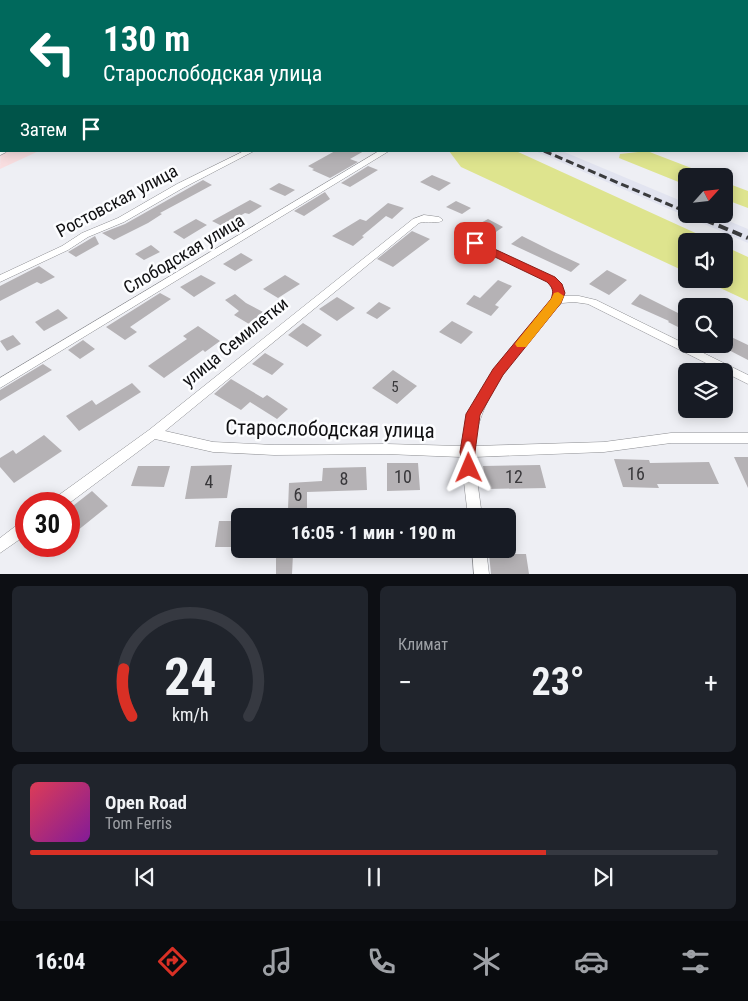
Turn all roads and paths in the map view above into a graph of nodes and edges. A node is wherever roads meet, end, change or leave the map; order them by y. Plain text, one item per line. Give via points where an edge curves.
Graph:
1 (248, 152) edge
2 (383, 152) edge
3 (439, 220) dead end
4 (475, 243) dead end
5 (0, 279) edge
6 (557, 301) junction
7 (748, 380) edge
8 (0, 384) edge
9 (153, 434) junction
10 (748, 438) edge
11 (467, 452) junction
12 (73, 492) edge
13 (474, 508) edge
14 (15, 534) edge
15 (0, 546) edge
16 (480, 558) edge
17 (482, 574) edge

1 - 5 street, Ростовская улица via 121,220
2 - 8 street, Слободская улица
3 - 9 street, улица Семилетки via 424,218 416,221
4 - 6 street via 551,280 558,286
6 - 7 street via 579,298 592,302
6 - 11 street via 493,380 473,414
9 - 11 street, Старослободская улица via 213,446 274,450
9 - 12 street, улица Семилетки
10 - 11 street, Старослободская улица via 671,438 604,448
11 - 13 street
14 - 15 street
16 - 17 street

